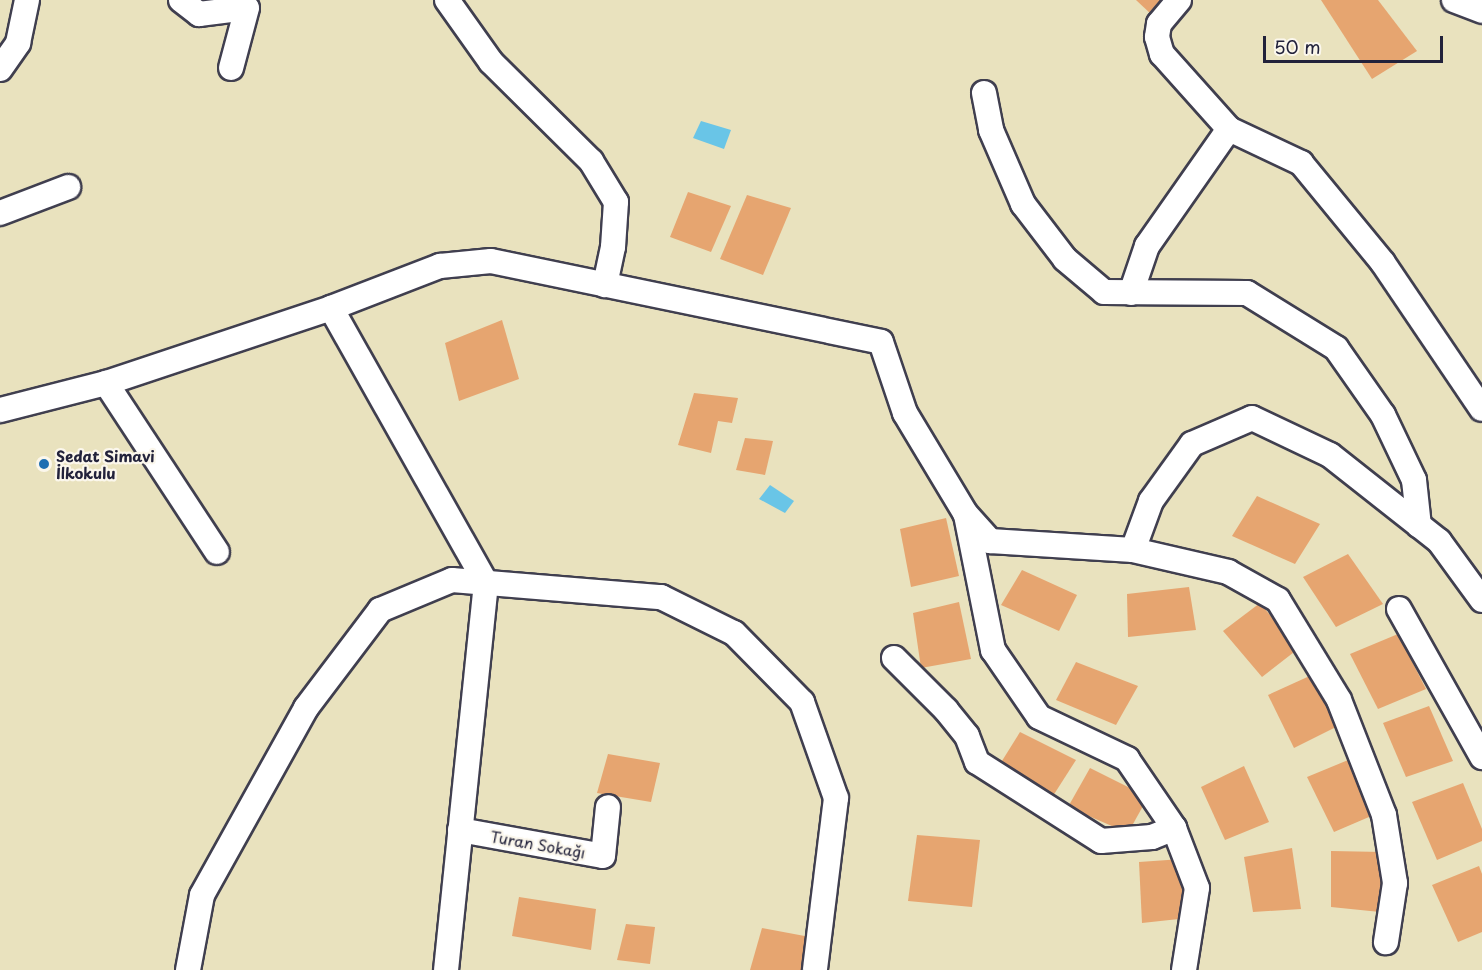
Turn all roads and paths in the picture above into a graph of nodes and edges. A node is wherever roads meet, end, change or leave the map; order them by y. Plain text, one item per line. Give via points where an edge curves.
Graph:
1 (27, 0) edge
2 (181, 0) edge
3 (447, 0) edge
4 (1179, 0) edge
5 (1454, 0) edge
6 (1482, 11) edge
7 (231, 68) dead end
8 (0, 69) edge
9 (984, 93) dead end
10 (1229, 129) junction
11 (68, 187) dead end
12 (0, 213) edge
13 (605, 285) junction
14 (1131, 293) junction
15 (331, 308) junction
16 (106, 383) junction
17 (1482, 409) edge
18 (0, 410) edge
19 (965, 513) junction
20 (1419, 526) junction
21 (1133, 550) junction
22 (217, 552) dead end
23 (486, 583) junction
24 (1482, 600) edge
25 (1399, 609) dead end
26 (894, 658) dead end
27 (1482, 757) edge
28 (608, 807) dead end
29 (1174, 828) junction
30 (460, 830) junction
31 (1386, 942) dead end
32 (188, 970) edge
33 (446, 970) edge
34 (815, 970) edge
35 (1184, 970) edge

1 - 8 street via 18,43
2 - 7 street via 199,14 247,8
3 - 13 street via 491,62 591,160 616,202
4 - 10 street via 1159,24 1157,37 1162,54
5 - 6 street
9 - 14 street via 991,130 1023,204 1065,259 1104,292
10 - 14 street via 1147,246
10 - 17 street via 1301,163 1383,263
11 - 12 street
13 - 15 street via 491,261 440,266
13 - 19 street via 881,342 905,413
14 - 20 street via 1247,293 1336,348 1383,415 1414,480
15 - 16 street
15 - 23 street
16 - 18 street
16 - 22 street
19 - 21 street via 990,541
19 - 29 street via 993,650 1039,717 1127,759
20 - 21 street via 1330,455 1252,418 1192,444 1151,501
20 - 24 street via 1439,542
21 - 31 street via 1228,572 1278,600 1339,700 1384,815 1395,883
23 - 30 street
23 - 32 street via 452,580 380,610 306,708 202,895
23 - 34 street via 662,597 734,633 802,702 836,798
25 - 27 street
26 - 29 street via 967,736 977,762 1101,841 1152,837
28 - 30 street, Turan Sokağı via 603,856
29 - 35 street via 1197,888
30 - 33 street

